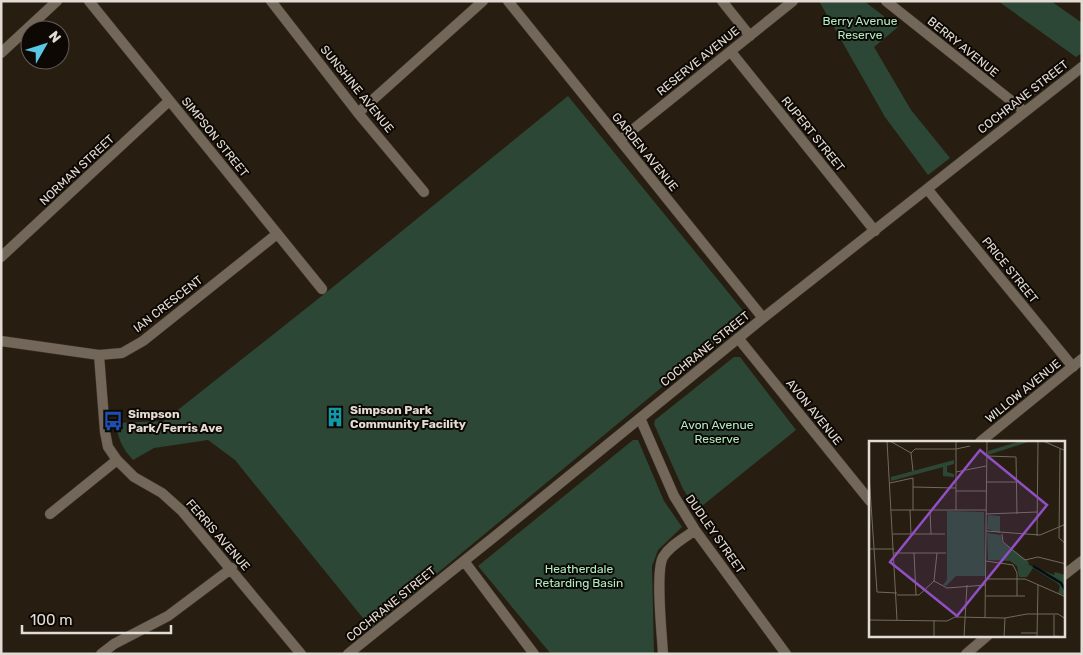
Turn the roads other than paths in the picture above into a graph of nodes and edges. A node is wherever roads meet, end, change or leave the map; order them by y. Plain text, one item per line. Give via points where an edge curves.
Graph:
1 (57, 1) edge
2 (89, 1) edge
3 (271, 1) edge
4 (483, 1) edge
5 (508, 1) edge
6 (722, 1) edge
7 (792, 1) edge
8 (886, 1) edge
9 (750, 36) junction
10 (731, 52) junction
11 (1, 53) edge
12 (1082, 68) edge
13 (169, 101) junction
14 (1024, 112) junction
15 (358, 113) junction
16 (620, 140) junction
17 (928, 190) junction
18 (424, 192) dead end
19 (875, 231) junction
20 (276, 234) junction
21 (1, 257) edge
22 (322, 289) dead end
23 (763, 318) junction
24 (738, 338) junction
25 (1, 340) edge
26 (99, 355) junction
27 (1082, 360) edge
28 (1073, 367) junction
29 (640, 418) junction
30 (981, 441) edge
31 (117, 460) junction
32 (869, 500) edge
33 (50, 514) dead end
34 (695, 530) junction
35 (464, 561) junction
36 (1082, 561) edge
37 (232, 568) junction
38 (1066, 573) edge
39 (985, 638) edge
40 (360, 650) edge
41 (101, 654) edge
42 (301, 654) edge
43 (348, 654) edge
44 (534, 654) edge
45 (663, 654) edge
46 (786, 654) edge
47 (966, 654) edge

1 - 11 street
2 - 13 street, SIMPSON STREET
3 - 15 street, SUNSHINE AVENUE
4 - 15 street
5 - 16 street, GARDEN AVENUE
6 - 9 street
7 - 9 street, RESERVE AVENUE
8 - 14 street, BERRY AVENUE
9 - 10 street, RESERVE AVENUE
10 - 16 street, RESERVE AVENUE
10 - 19 street, RUPERT STREET
12 - 14 street, COCHRANE STREET
13 - 20 street, SIMPSON STREET
13 - 21 street, NORMAN STREET
14 - 17 street, COCHRANE STREET
15 - 18 street, SUNSHINE AVENUE
16 - 23 street, GARDEN AVENUE
17 - 19 street, COCHRANE STREET
17 - 28 street, PRICE STREET
19 - 23 street, COCHRANE STREET
20 - 22 street, SIMPSON STREET
20 - 26 street, IAN CRESCENT via 143,341 122,353
23 - 24 street, COCHRANE STREET
24 - 29 street, COCHRANE STREET
24 - 32 street, AVON AVENUE
25 - 26 street, IAN CRESCENT
26 - 31 street, FERRIS AVENUE via 105,432 108,447
27 - 28 street, WILLOW AVENUE
28 - 30 street, WILLOW AVENUE
29 - 34 street, DUDLEY STREET via 674,496
29 - 35 street, COCHRANE STREET
31 - 33 street
31 - 37 street, FERRIS AVENUE via 134,477 162,493 182,511
34 - 45 street via 671,548 663,558 659,572
34 - 46 street, DUDLEY STREET
35 - 40 street, COCHRANE STREET
35 - 44 street
36 - 38 street
37 - 41 street via 168,616
37 - 42 street, FERRIS AVENUE
39 - 47 street
40 - 43 street, COCHRANE STREET

